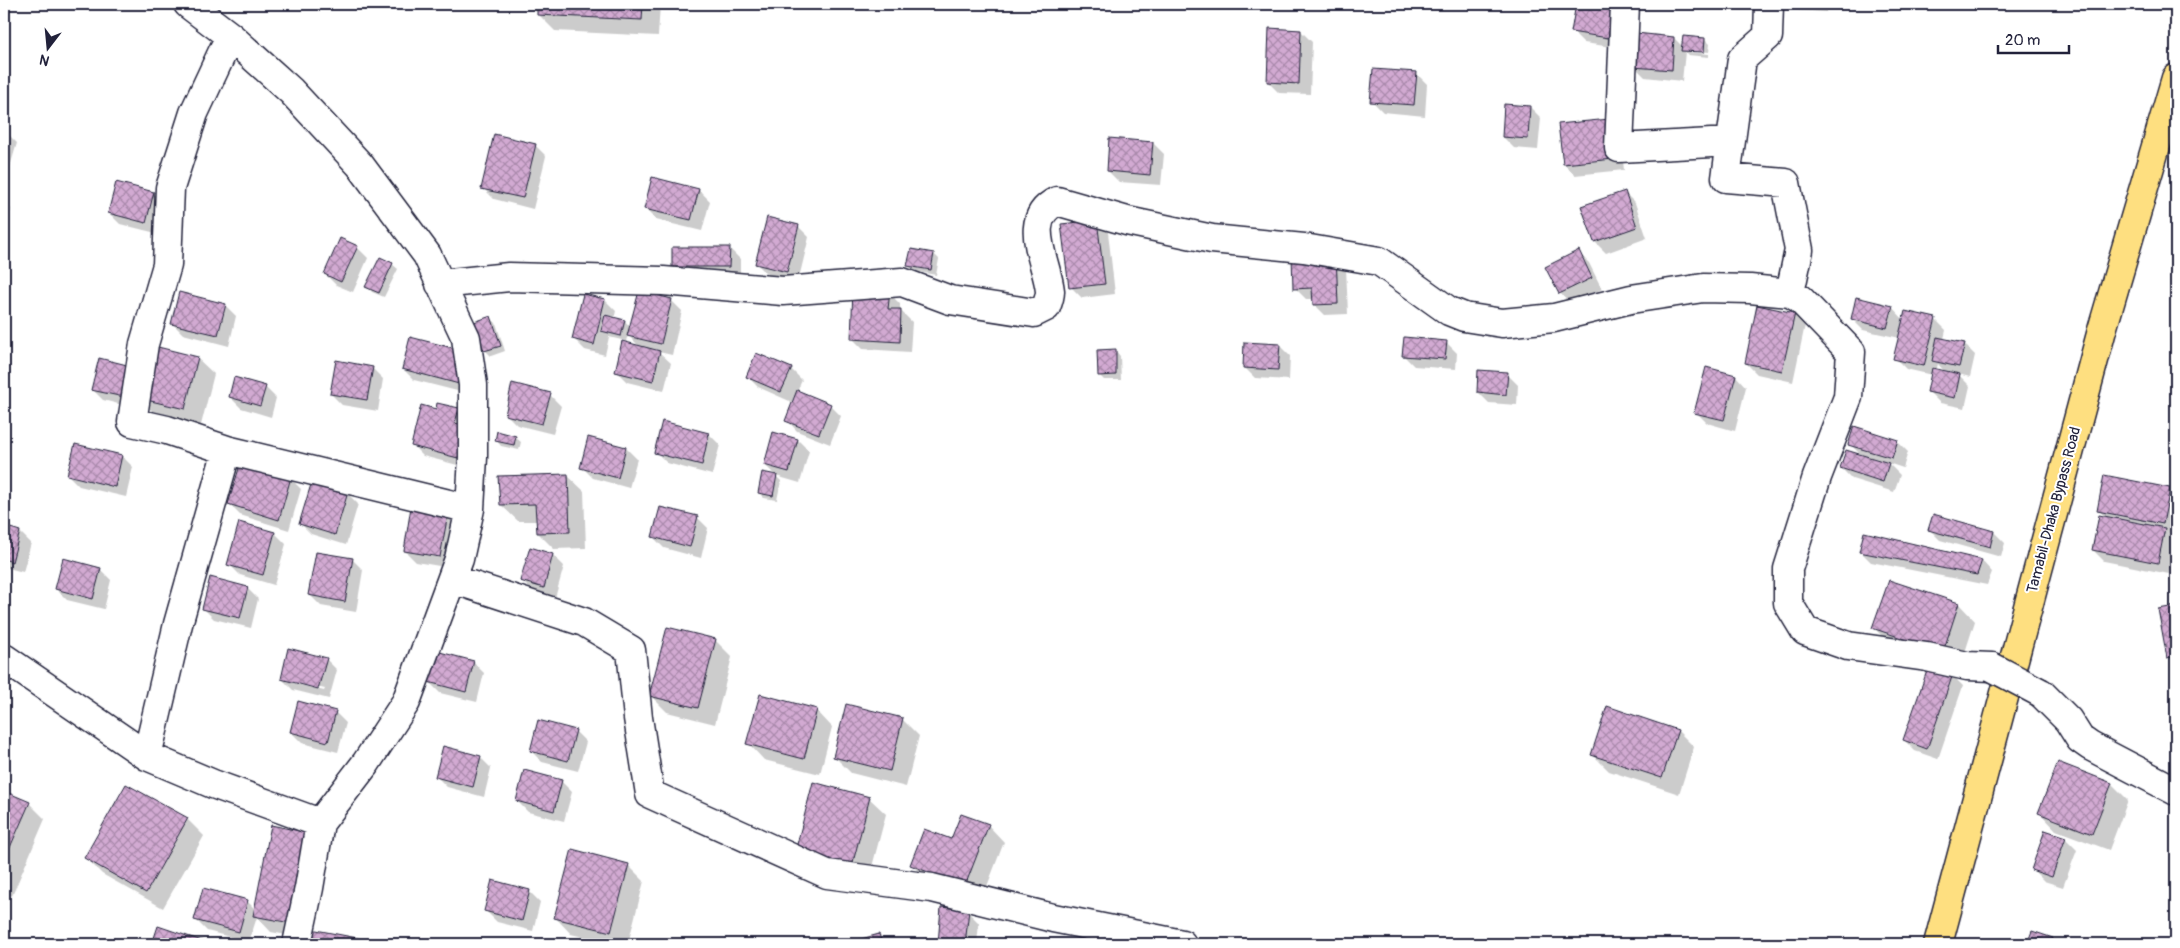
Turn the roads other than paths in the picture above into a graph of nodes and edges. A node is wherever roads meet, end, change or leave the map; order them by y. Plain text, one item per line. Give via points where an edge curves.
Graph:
1 (188, 4) edge
2 (1625, 4) edge
3 (1769, 4) edge
4 (230, 36) junction
5 (2176, 78) edge
6 (1730, 142) junction
7 (440, 284) junction
8 (1790, 293) junction
9 (227, 450) junction
10 (470, 509) junction
11 (452, 579) junction
12 (4, 658) edge
13 (147, 756) junction
14 (2176, 791) edge
15 (320, 823) junction
16 (297, 944) edge
17 (1182, 944) edge
18 (1938, 944) edge

1 - 4 street
2 - 6 street via 1619,148
3 - 6 street via 1768,36 1742,59
4 - 7 street via 291,91 360,165 427,255
4 - 9 street via 194,113 170,188 167,265 144,344 132,422
5 - 18 highway, Tamabil-Dhaka Bypass Road via 2100,340
6 - 8 street via 1726,178 1786,183 1799,250
7 - 8 street via 509,277 663,282 783,291 902,282 950,300 1034,313 1046,307 1050,293 1037,226 1047,206 1057,201 1127,221 1212,239 1304,248 1379,261 1449,311 1464,317 1502,323 1554,318 1631,299 1703,288
7 - 10 street via 466,338 473,385
8 - 14 street, bridge via 1800,299 1851,352 1848,397 1817,477 1788,569 1788,603 1805,631 1848,646 1967,666 1992,667 2041,693 2085,743
9 - 10 street
9 - 13 street via 178,624
10 - 11 street
11 - 15 street via 406,702 366,763
11 - 17 street via 584,622 631,650 650,794 827,874 932,888 1053,918
12 - 13 street
13 - 15 street
15 - 16 street

